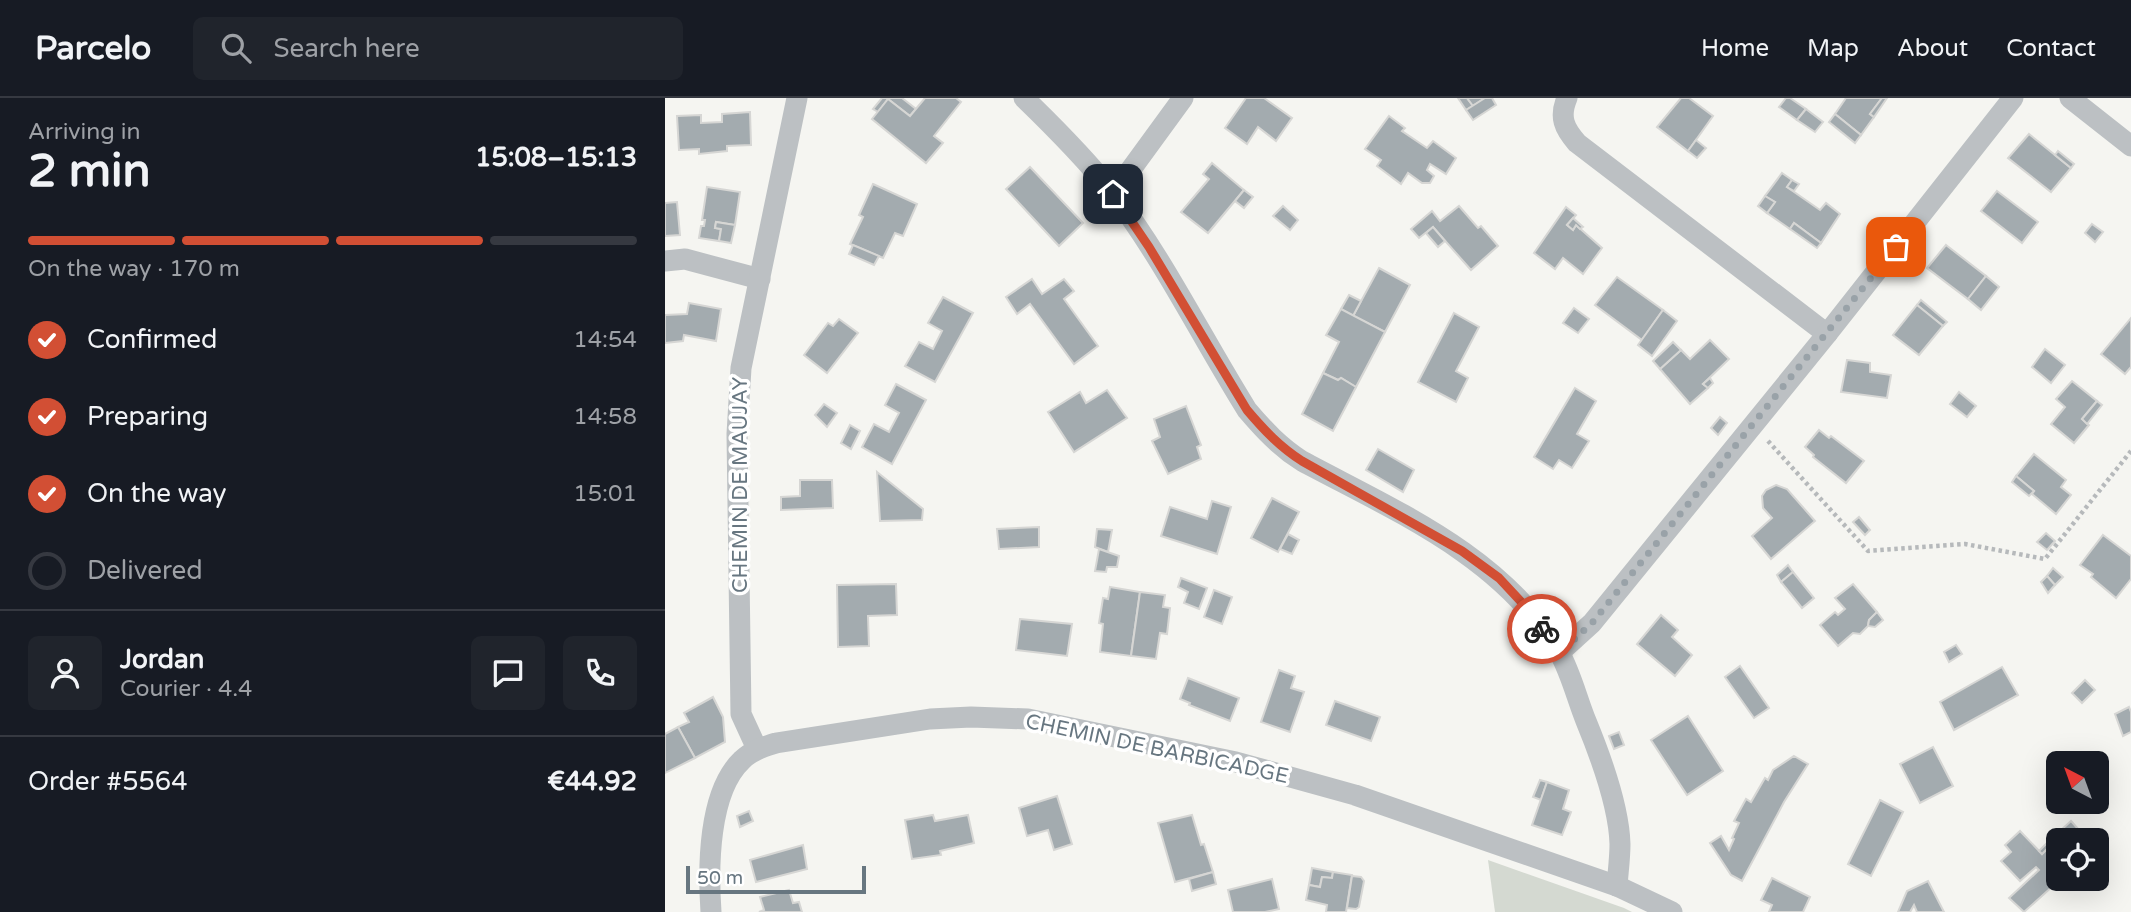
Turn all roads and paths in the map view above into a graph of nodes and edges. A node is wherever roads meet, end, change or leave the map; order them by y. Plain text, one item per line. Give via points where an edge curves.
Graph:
1 (797, 98) edge
2 (1024, 98) edge
3 (1183, 98) edge
4 (1567, 98) edge
5 (2013, 98) edge
6 (2070, 98) edge
7 (2131, 146) edge
8 (1113, 194) junction
9 (665, 261) edge
10 (760, 279) junction
11 (1827, 334) junction
12 (1753, 425) junction
13 (2131, 451) edge
14 (1559, 653) junction
15 (757, 749) junction
16 (1617, 886) junction
17 (711, 912) edge
18 (1672, 912) edge

1 - 10 street, CHEMIN DE MAUJAY
2 - 8 street
3 - 8 street
4 - 11 street via 1562,121 1577,143
5 - 11 street
6 - 7 street
8 - 14 street via 1247,410 1265,431 1302,461 1434,533 1499,578
9 - 10 street via 685,259
10 - 15 street, CHEMIN DE MAUJAY via 741,368 737,434 741,714
11 - 12 street
12 - 13 path via 1868,551 1965,544 2045,559
12 - 14 street via 1592,623
14 - 16 street via 1595,745 1617,820
15 - 16 street, CHEMIN DE BARBICADGE via 930,719 1028,719 1236,762 1355,795
15 - 17 street, CHEMIN DE BARBICADGE via 733,771 718,808 709,878
16 - 18 street, CHEMIN DE BARBICADGE

